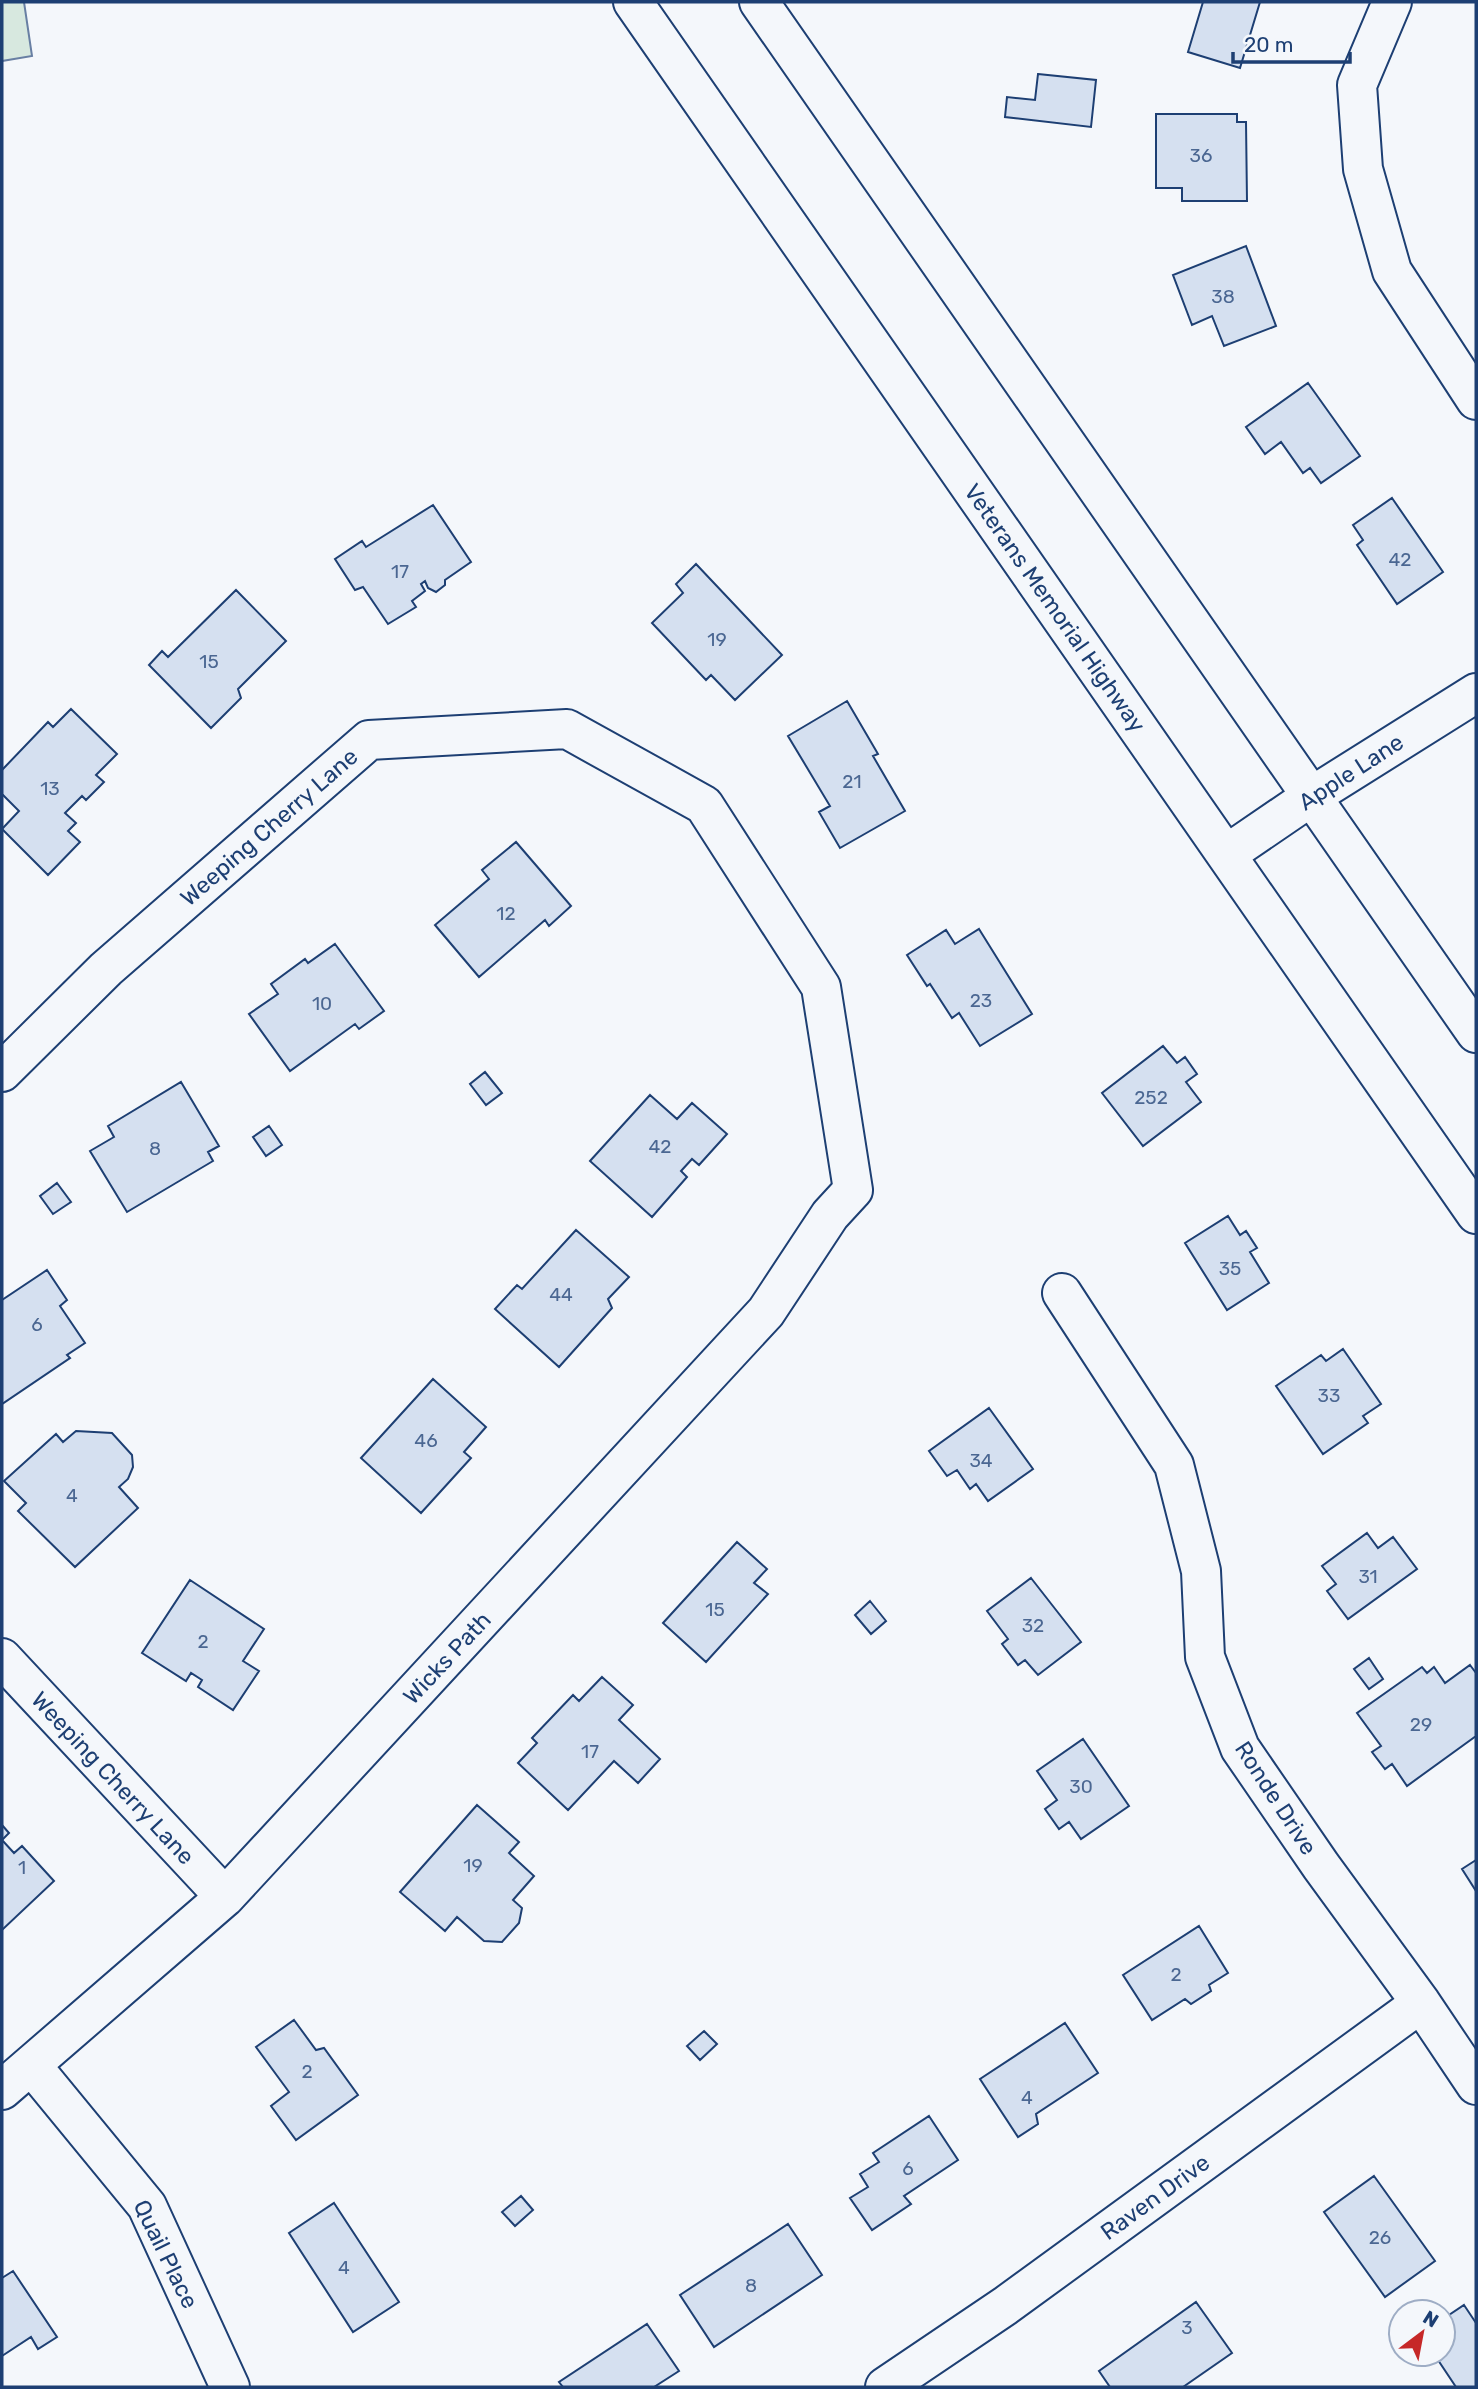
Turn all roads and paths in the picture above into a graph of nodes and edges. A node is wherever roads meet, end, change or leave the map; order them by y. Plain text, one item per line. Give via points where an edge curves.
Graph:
1 (633, 2) edge
2 (759, 2) edge
3 (1392, 2) edge
4 (1476, 400) edge
5 (1476, 693) edge
6 (1312, 796) junction
7 (1227, 854) junction
8 (1476, 1033) edge
9 (2, 1072) edge
10 (853, 1190) joint
11 (1476, 1214) edge
12 (1062, 1293) dead end
13 (2, 1658) edge
14 (225, 1897) junction
15 (1421, 2003) junction
16 (32, 2066) junction
17 (1476, 2085) edge
18 (2, 2090) edge
19 (230, 2387) edge
20 (885, 2387) edge

1 - 7 street, Veterans Memorial Highway
2 - 6 street
3 - 4 street via 1357,85 1363,169 1392,271
5 - 6 street, Apple Lane
6 - 7 street, Apple Lane
6 - 8 street
7 - 11 street, Veterans Memorial Highway
9 - 10 street, Weeping Cherry Lane via 106,969 369,740 567,729 704,805 821,987
10 - 14 street, Wicks Path via 830,1215 766,1312
12 - 15 street, Ronde Drive via 1174,1465 1201,1571 1205,1657 1240,1748
13 - 14 street, Weeping Cherry Lane
14 - 16 street, Wicks Path
15 - 17 street, Ronde Drive
15 - 20 street, Raven Drive via 1017,2298
16 - 18 street, Wicks Path
16 - 19 street, Quail Place via 147,2206

